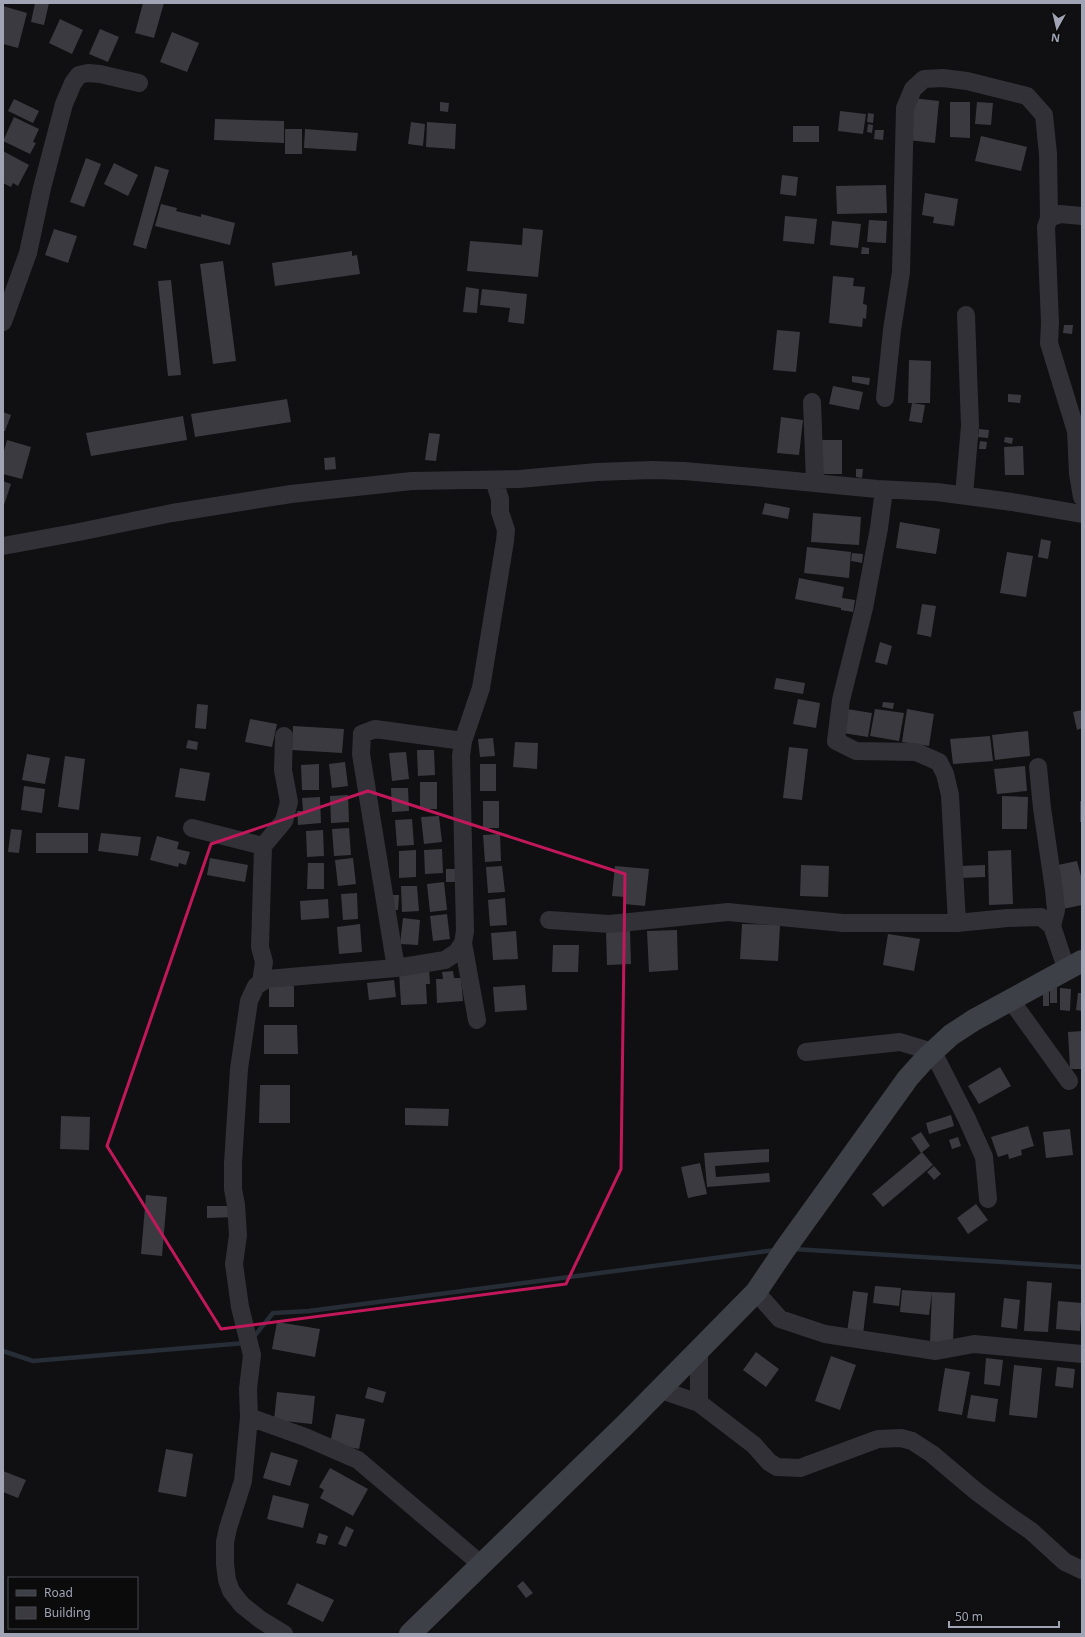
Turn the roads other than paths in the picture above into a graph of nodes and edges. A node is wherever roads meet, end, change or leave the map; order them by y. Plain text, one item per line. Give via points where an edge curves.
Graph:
1 (139, 83) dead end
2 (1082, 216) edge
3 (1049, 218) junction
4 (966, 315) dead end
5 (3, 322) edge
6 (885, 398) dead end
7 (812, 402) dead end
8 (494, 480) junction
9 (815, 482) junction
10 (884, 490) junction
11 (964, 495) junction
12 (1082, 497) edge
13 (1082, 514) edge
14 (3, 546) edge
15 (284, 736) dead end
16 (463, 741) junction
17 (1038, 767) dead end
18 (192, 828) dead end
19 (263, 846) junction
20 (549, 920) dead end
21 (957, 922) junction
22 (1052, 926) junction
23 (463, 943) junction
24 (1074, 964) edge
25 (396, 968) junction
26 (261, 982) junction
27 (1010, 999) junction
28 (477, 1020) dead end
29 (806, 1052) dead end
30 (933, 1052) junction
31 (1069, 1081) dead end
32 (988, 1199) dead end
33 (756, 1292) junction
34 (699, 1351) junction
35 (1082, 1354) edge
36 (661, 1390) junction
37 (699, 1403) junction
38 (249, 1417) junction
39 (482, 1565) junction
40 (1082, 1570) edge
41 (284, 1634) edge
42 (410, 1634) edge

1 - 5 street via 88,73 79,75 73,83 64,104 28,253
2 - 3 street via 1060,214
3 - 6 street via 1048,154 1044,115 1027,96 967,81 943,78 924,79 913,89 905,108 901,272
3 - 12 street via 1046,227 1050,323 1048,343 1076,431
4 - 11 street via 970,426
7 - 9 street
8 - 9 street via 652,470
8 - 14 street via 412,481 291,494 172,513
8 - 16 street via 506,530 505,541 481,688
9 - 10 street
10 - 11 street
10 - 21 street via 864,608 841,700 836,741 856,751 916,752 939,762 950,795
11 - 13 street
15 - 19 street via 283,770 289,802 284,821
16 - 23 street
16 - 25 street via 375,729 362,734 361,754
17 - 22 street via 1056,910
18 - 19 street
19 - 26 street via 260,947 264,962
20 - 21 street via 610,924 728,912 843,923
21 - 22 street via 1041,917
22 - 24 street
23 - 25 street via 457,952 445,960
23 - 28 street
24 - 27 main road
25 - 26 street via 267,979
26 - 38 street via 256,986 249,1001 240,1069 233,1163 238,1235 235,1275 252,1355 248,1389
27 - 30 main road via 951,1035
27 - 31 street
29 - 30 street via 900,1042
30 - 32 street via 968,1119 984,1157
30 - 33 main road via 908,1078
33 - 34 main road
33 - 35 street via 780,1319 825,1334 936,1351 974,1344
34 - 36 main road
34 - 37 street
36 - 37 street
36 - 39 main road
37 - 40 street via 754,1445 777,1467 800,1468 878,1439 901,1438 912,1441 1031,1531 1065,1562
38 - 39 street via 358,1460
38 - 41 street via 242,1481 226,1542 227,1580 242,1605
39 - 42 main road

